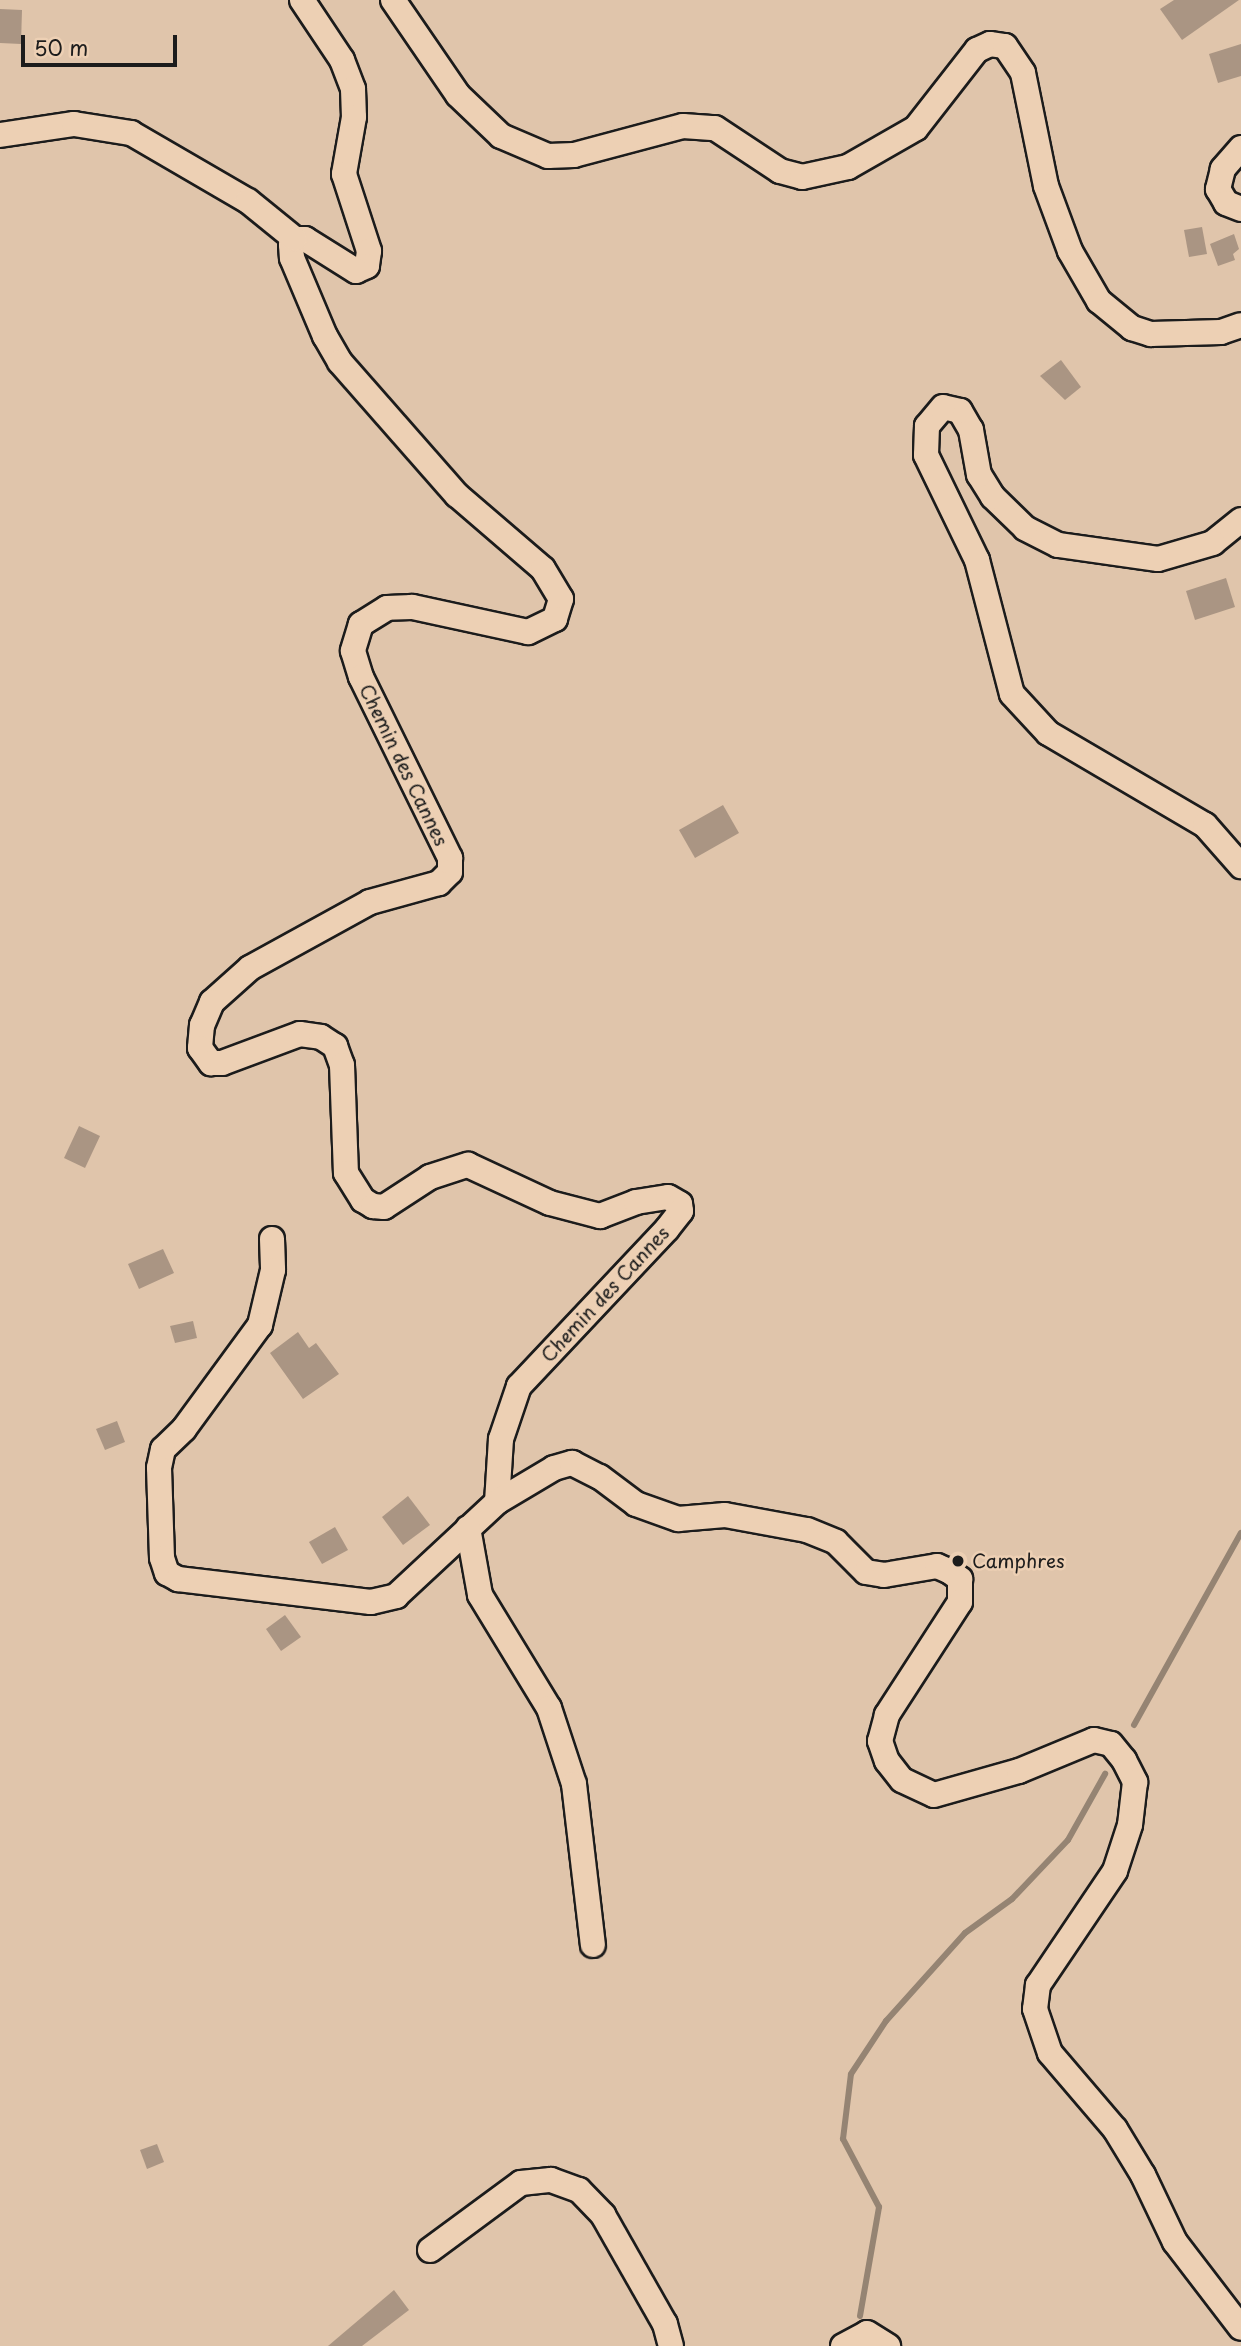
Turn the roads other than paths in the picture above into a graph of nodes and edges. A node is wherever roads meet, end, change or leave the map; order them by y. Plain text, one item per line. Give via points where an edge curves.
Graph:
1 (302, 0) edge
2 (393, 0) edge
3 (0, 135) edge
4 (1241, 148) edge
5 (1241, 209) edge
6 (295, 239) junction
7 (1241, 325) edge
8 (1241, 520) edge
9 (1241, 866) edge
10 (272, 1239) dead end
11 (497, 1502) junction
12 (468, 1528) junction
13 (593, 1945) dead end
14 (430, 2250) dead end
15 (1241, 2328) edge
16 (671, 2346) edge
17 (844, 2346) edge
18 (888, 2346) edge

1 - 6 street via 342,60 353,89 354,117 344,174 367,242 367,266 349,269 313,243
2 - 7 street via 458,95 501,136 548,156 574,155 683,126 715,128 780,171 802,177 848,167 916,128 977,50 990,44 1004,46 1023,73 1046,186 1070,251 1099,301 1132,328 1151,334 1221,332
3 - 6 street via 74,124 131,133 248,201
4 - 5 street via 1223,169 1218,189 1226,203
6 - 11 street, Chemin des Cannes via 292,258 340,362 457,495 550,577 560,592 560,607 550,622 528,632 412,607 387,608 361,624 353,651 361,677 450,858 450,872 429,887 370,902 250,968 205,1013 200,1048 204,1057 222,1063 300,1034 321,1037 335,1046 342,1065 346,1172 363,1200 373,1206 384,1207 430,1177 468,1166 551,1203 600,1216 668,1197 680,1204 681,1211 667,1229 519,1386 501,1439
8 - 9 street via 1213,543 1158,559 1058,545 1025,528 993,497 979,475 971,430 960,411 943,407 927,426 926,455 977,560 1012,694 1048,733 1205,825
10 - 12 street via 273,1270 260,1325 184,1429 163,1449 159,1468 162,1558 167,1573 178,1579 372,1602 396,1595
11 - 12 street
11 - 15 street via 554,1468 572,1463 636,1504 678,1519 725,1515 807,1530 836,1542 866,1572 884,1576 937,1566 950,1571 960,1579 960,1602 887,1715 880,1741 887,1761 902,1780 934,1795 1019,1771 1094,1740 1111,1744 1135,1782 1130,1825 1115,1871 1038,1985 1035,2009 1051,2053 1115,2129 1175,2242
12 - 13 street via 480,1595 549,1707 574,1784
14 - 16 street via 521,2183 551,2180 579,2190 603,2215 665,2324
17 - 18 street via 867,2333

